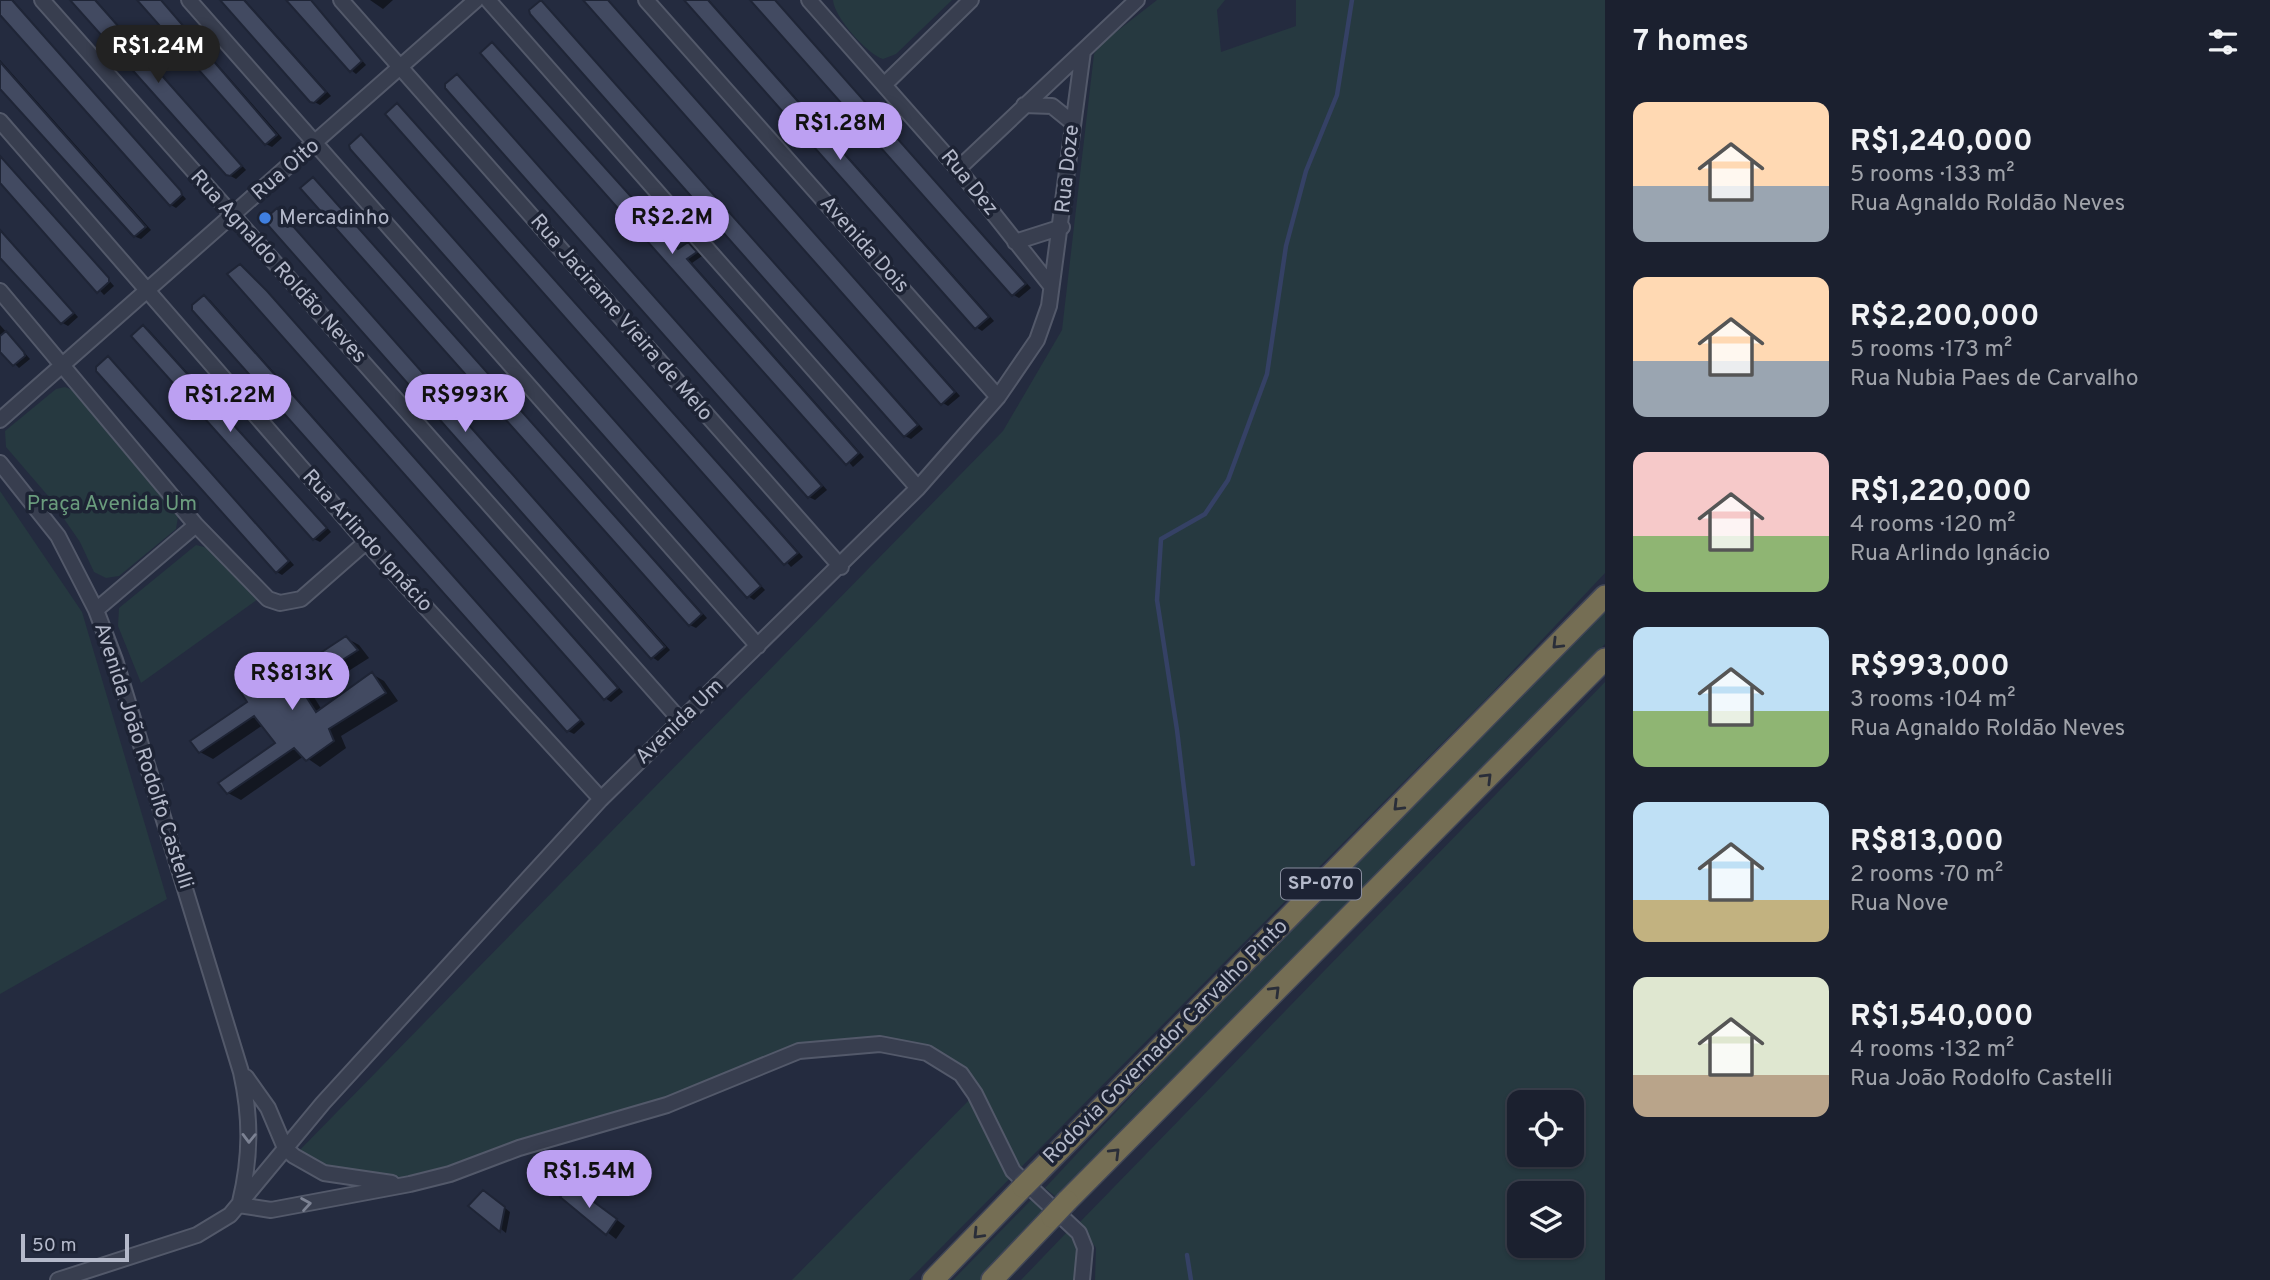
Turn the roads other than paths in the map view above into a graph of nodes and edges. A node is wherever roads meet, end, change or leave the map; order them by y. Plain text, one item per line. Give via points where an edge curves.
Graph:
1 (42, 0) edge
2 (190, 0) edge
3 (341, 0) edge
4 (476, 0) edge
5 (488, 0) edge
6 (646, 0) edge
7 (810, 0) edge
8 (971, 0) edge
9 (1137, 0) edge
10 (1083, 51) junction
11 (401, 68) junction
12 (885, 84) junction
13 (1024, 105) junction
14 (0, 121) edge
15 (1073, 123) junction
16 (315, 145) junction
17 (958, 169) junction
18 (233, 217) junction
19 (1062, 227) junction
20 (1015, 242) junction
21 (1051, 286) junction
22 (147, 289) junction
23 (0, 291) edge
24 (62, 363) junction
25 (998, 397) junction
26 (0, 421) edge
27 (0, 463) edge
28 (918, 488) junction
29 (196, 525) junction
30 (366, 542) junction
31 (841, 567) junction
32 (1605, 596) edge
33 (96, 610) junction
34 (758, 646) junction
35 (1605, 659) edge
36 (681, 721) junction
37 (601, 799) junction
38 (241, 1072) junction
39 (285, 1148) junction
40 (410, 1184) junction
41 (239, 1205) junction
42 (58, 1280) edge
43 (933, 1280) edge
44 (992, 1280) edge
45 (1082, 1280) edge

1 - 18 street, Rua Agnaldo Roldão Neves
2 - 16 street
3 - 11 street, Rua Jacirame Vieira de Melo
4 - 11 street, Rua Oito
5 - 28 street
6 - 25 street, Avenida Dois
7 - 12 street, Rua Dez
8 - 12 street
9 - 10 street
10 - 13 street
10 - 15 street, Rua Doze
11 - 16 street, Rua Oito
11 - 31 street, Rua Jacirame Vieira de Melo
12 - 17 street, Rua Dez
13 - 15 street via 1052,106
13 - 17 street
14 - 22 street, Rua Arlindo Ignácio
15 - 19 street, Rua Doze
16 - 18 street, Rua Oito
16 - 34 street
17 - 20 street, Rua Dez
18 - 22 street, Rua Oito
18 - 36 street, Rua Agnaldo Roldão Neves
19 - 20 street
19 - 21 street, Rua Doze
20 - 21 street, Rua Dez
21 - 25 street, Avenida Um via 1044,327
22 - 24 street, Rua Oito
22 - 30 street, Rua Arlindo Ignácio
23 - 24 street
24 - 26 street, Rua Oito
24 - 29 street
25 - 28 street, Avenida Um
27 - 33 street, Avenida João Rodolfo Castelli via 58,537
28 - 31 street, Avenida Um
29 - 30 street via 268,599 280,603 301,599
29 - 33 street
30 - 37 street, Rua Arlindo Ignácio
31 - 34 street, Avenida Um
32 -> 43 highway, Rodovia Governador Carvalho Pinto / SP-070
33 - 38 street, Avenida João Rodolfo Castelli
34 - 36 street, Avenida Um
44 -> 35 highway, Rodovia Governador Carvalho Pinto / SP-070, bridge
36 - 37 street, Avenida Um
37 - 39 street, Avenida Um
38 - 39 street via 268,1108
38 -> 41 street via 250,1133
39 - 40 street via 324,1173
39 - 41 street, Avenida Um
41 -> 40 street via 271,1210
40 - 45 street via 667,1105 799,1051 899,1046 927,1053 961,1074 1013,1171 1079,1233 1084,1248
41 - 42 street, Avenida Um via 197,1236

